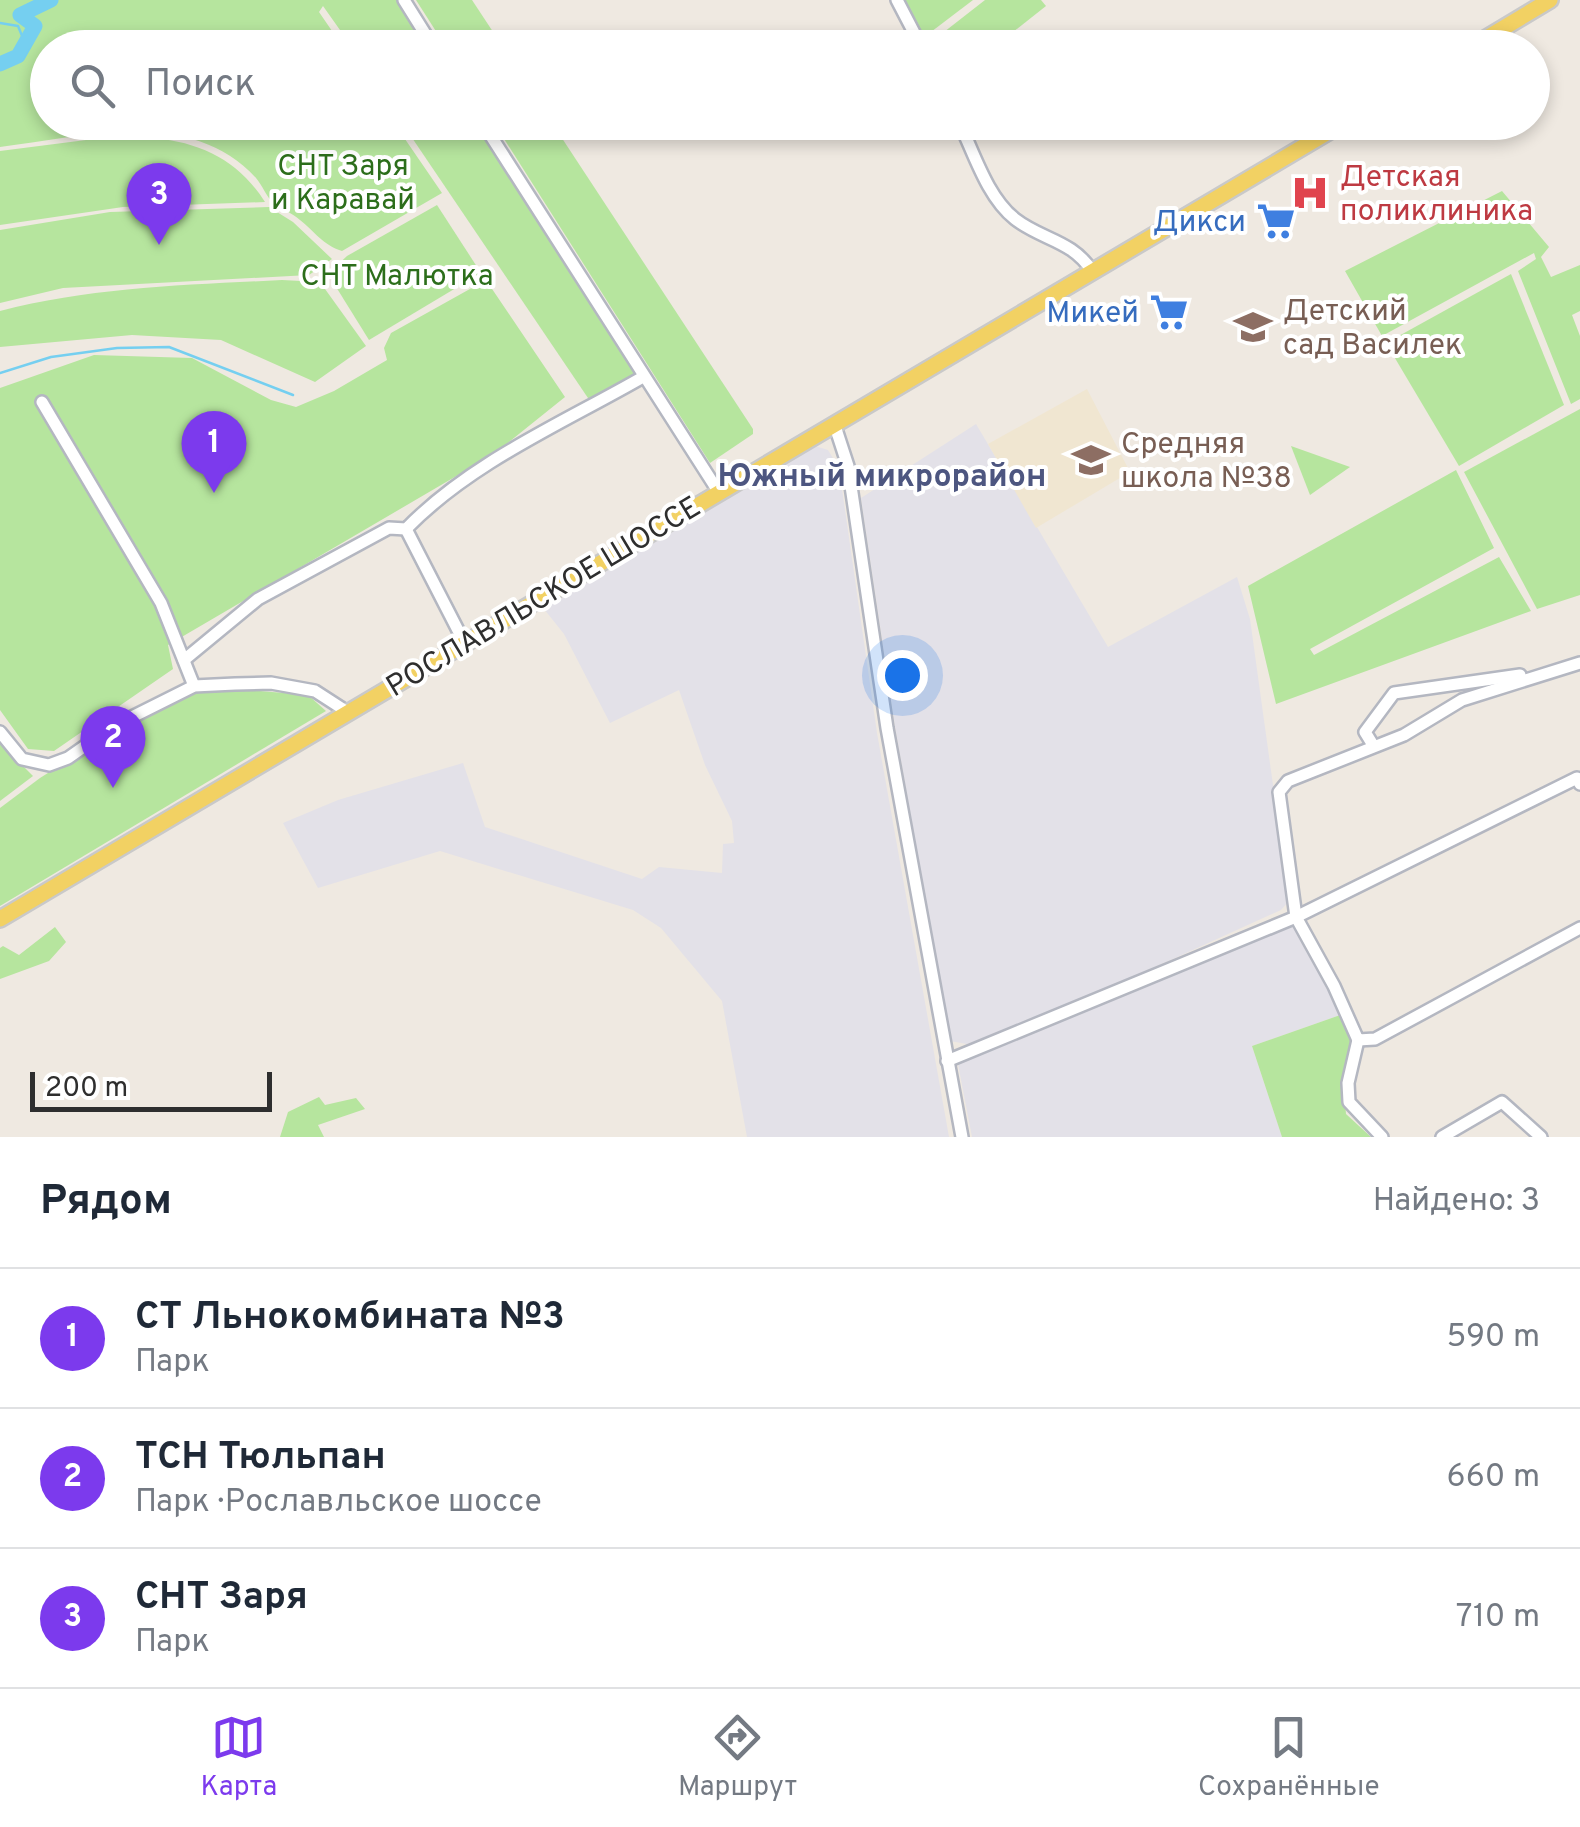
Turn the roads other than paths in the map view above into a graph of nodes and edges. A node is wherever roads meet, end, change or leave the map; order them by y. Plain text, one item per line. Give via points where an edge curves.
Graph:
1 (404, 0) edge
2 (897, 0) edge
3 (1550, 0) edge
4 (423, 30) edge
5 (913, 30) edge
6 (1500, 30) edge
7 (493, 140) edge
8 (968, 140) edge
9 (1314, 140) edge
10 (1092, 271) junction
11 (643, 378) junction
12 (42, 402) dead end
13 (834, 422) junction
14 (718, 491) junction
15 (406, 529) junction
16 (464, 642) junction
17 (184, 660) junction
18 (1580, 662) edge
19 (1550, 671) junction
20 (194, 686) junction
21 (349, 714) junction
22 (0, 732) edge
23 (1372, 746) junction
24 (1580, 784) edge
25 (1296, 917) junction
26 (0, 919) edge
27 (1580, 928) edge
28 (1358, 1040) junction
29 (947, 1061) junction
30 (962, 1137) edge
31 (1382, 1137) edge
32 (1442, 1137) edge
33 (1541, 1137) edge

1 - 4 street
2 - 5 street
3 - 6 main road
7 - 11 street
8 - 10 street via 1006,211 1081,254
9 - 10 main road, РОСЛАВЛЬСКОЕ ШОССЕ
10 - 13 main road, РОСЛАВЛЬСКОЕ ШОССЕ
11 - 14 street
11 - 15 street via 465,478
12 - 17 street via 161,603
13 - 14 main road, РОСЛАВЛЬСКОЕ ШОССЕ
13 - 29 street via 848,466
14 - 16 main road, РОСЛАВЛЬСКОЕ ШОССЕ
15 - 16 street
15 - 17 street via 365,539 258,599
16 - 21 main road, РОСЛАВЛЬСКОЕ ШОССЕ
17 - 20 street
18 - 19 street
19 - 23 street via 1462,700
19 - 23 street via 1394,693 1365,732
20 - 21 street via 271,683 315,691
20 - 22 street via 48,765 22,759
21 - 26 main road, РОСЛАВЛЬСКОЕ ШОССЕ
23 - 25 street via 1288,781 1280,792
24 - 25 street via 1577,778
25 - 28 street
25 - 29 street
27 - 28 street via 1376,1038
28 - 31 street via 1349,1102
29 - 30 street
32 - 33 street via 1502,1102

